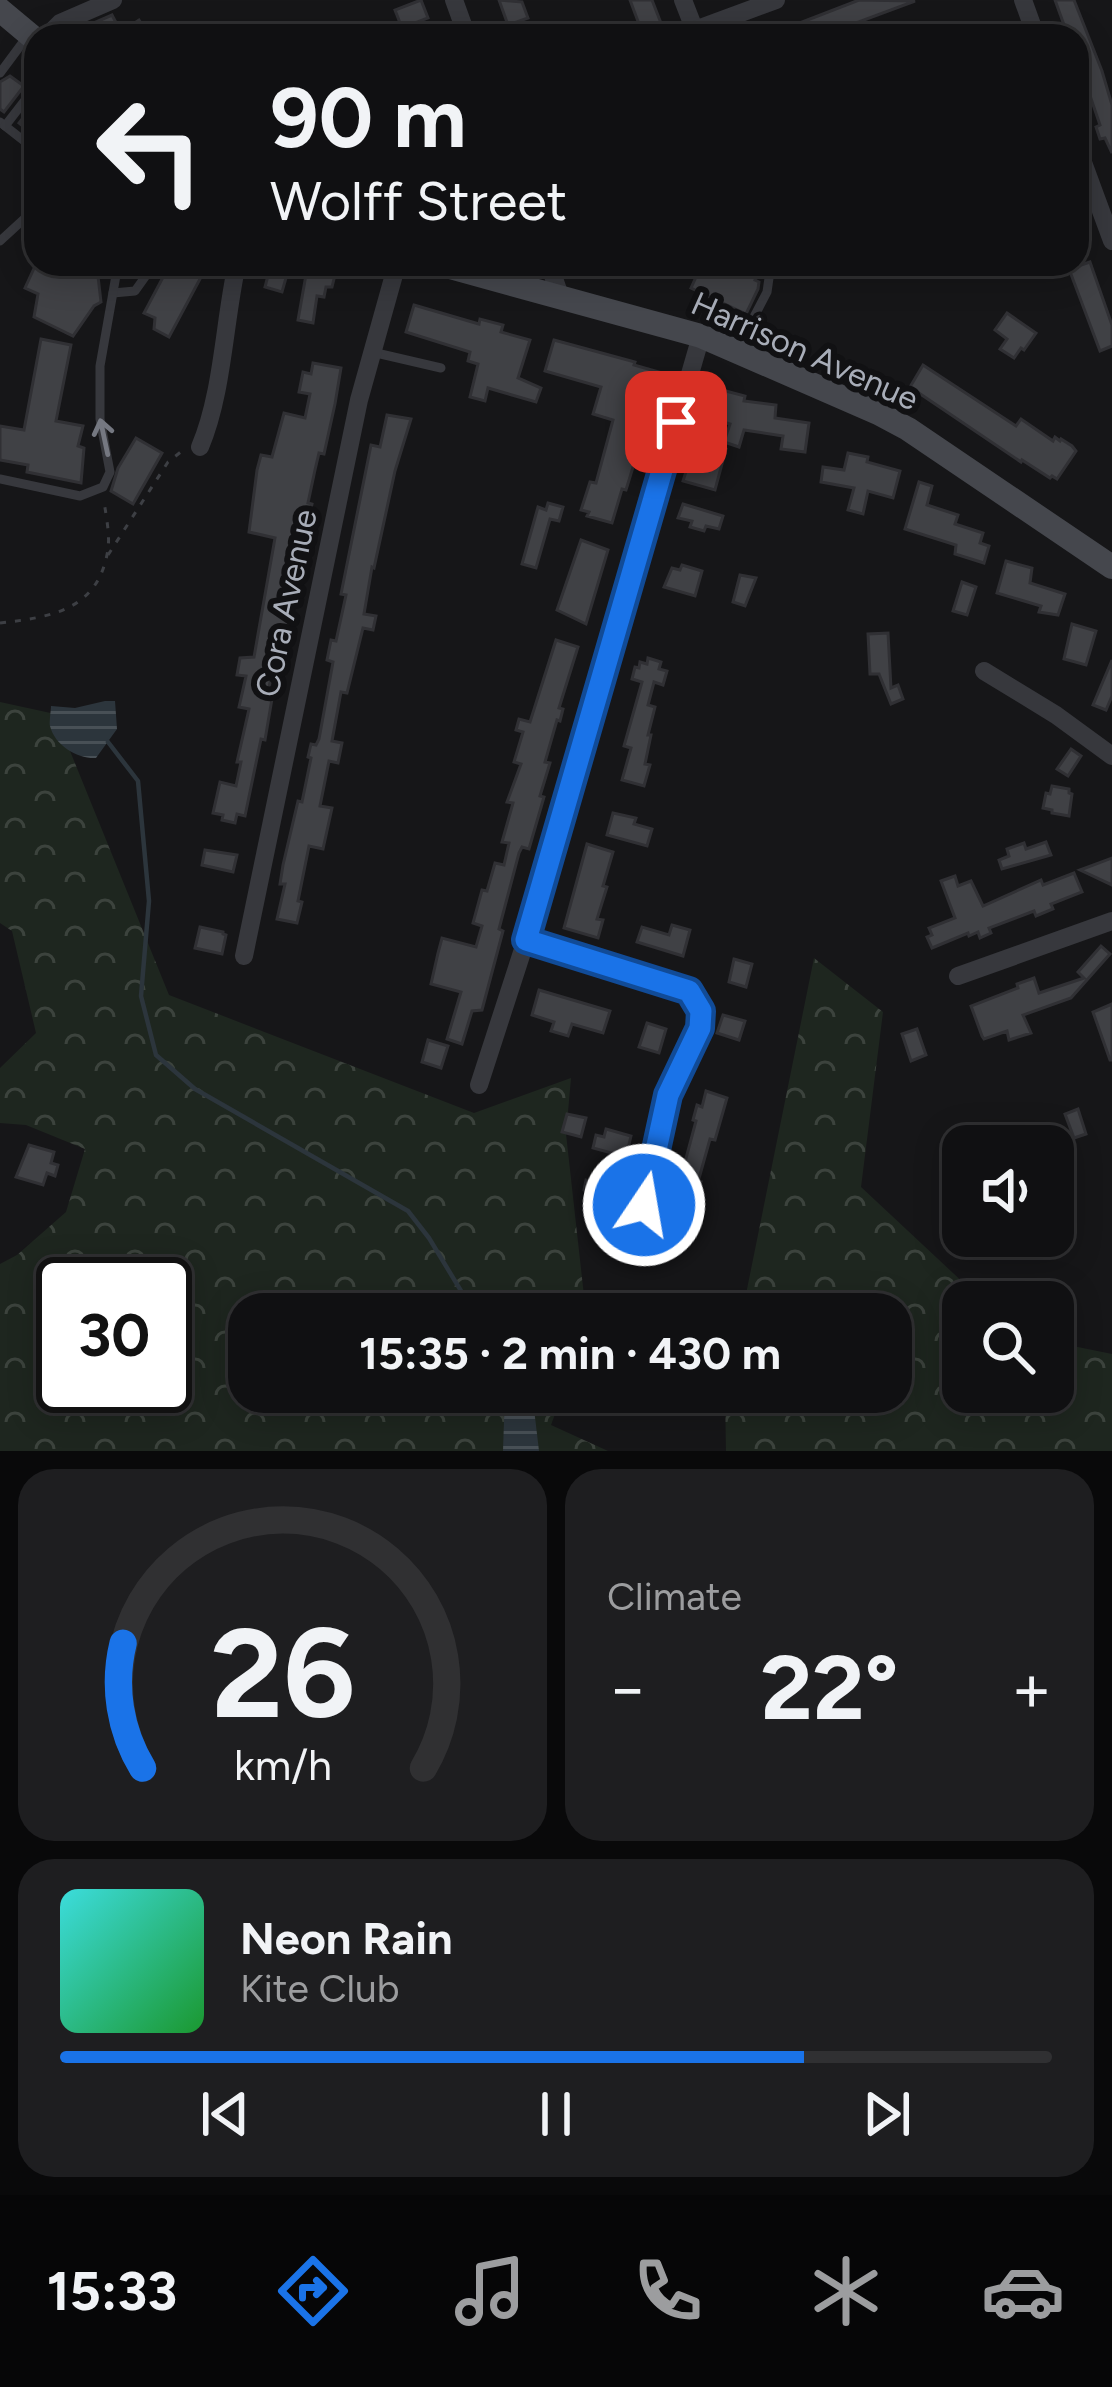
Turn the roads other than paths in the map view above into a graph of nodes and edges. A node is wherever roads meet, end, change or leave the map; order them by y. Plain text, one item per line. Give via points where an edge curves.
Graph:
1 (113, 0) edge
2 (776, 0) edge
3 (58, 24) edge
4 (718, 24) edge
5 (24, 50) edge
6 (0, 73) edge
7 (24, 99) edge
8 (2, 124) edge
9 (1089, 179) edge
10 (24, 219) edge
11 (1112, 241) edge
12 (0, 242) edge
13 (116, 276) edge
14 (145, 276) edge
15 (235, 276) edge
16 (394, 276) edge
17 (484, 276) edge
18 (553, 276) edge
19 (769, 276) edge
20 (113, 293) junction
21 (560, 296) junction
22 (700, 336) junction
23 (736, 351) junction
24 (372, 352) junction
25 (441, 368) dead end
26 (203, 440) road end
27 (0, 479) edge
28 (1112, 567) edge
29 (984, 671) dead end
30 (1112, 756) edge
31 (1112, 921) edge
32 (526, 940) junction
33 (244, 956) dead end
34 (958, 976) dead end
35 (479, 1085) dead end
36 (651, 1225) dead end

1 - 3 street
2 - 4 street
5 - 6 lane
7 - 8 lane
9 - 11 street
10 - 12 lane
13 - 20 lane
14 - 20 lane via 135,291
15 - 26 street
16 - 24 street, Cora Avenue
17 - 21 main road, Harrison Avenue
18 - 21 street
19 - 23 lane
27 -> 20 lane via 80,496 103,487 110,472 100,366
21 - 22 main road, Harrison Avenue
22 - 23 main road, Harrison Avenue
22 - 32 street
23 - 28 main road, Harrison Avenue via 908,429
24 - 25 lane
24 - 33 street, Cora Avenue
29 - 30 street
31 - 34 street
32 - 35 street
32 - 36 street via 689,991 701,1011 668,1095 644,1205

